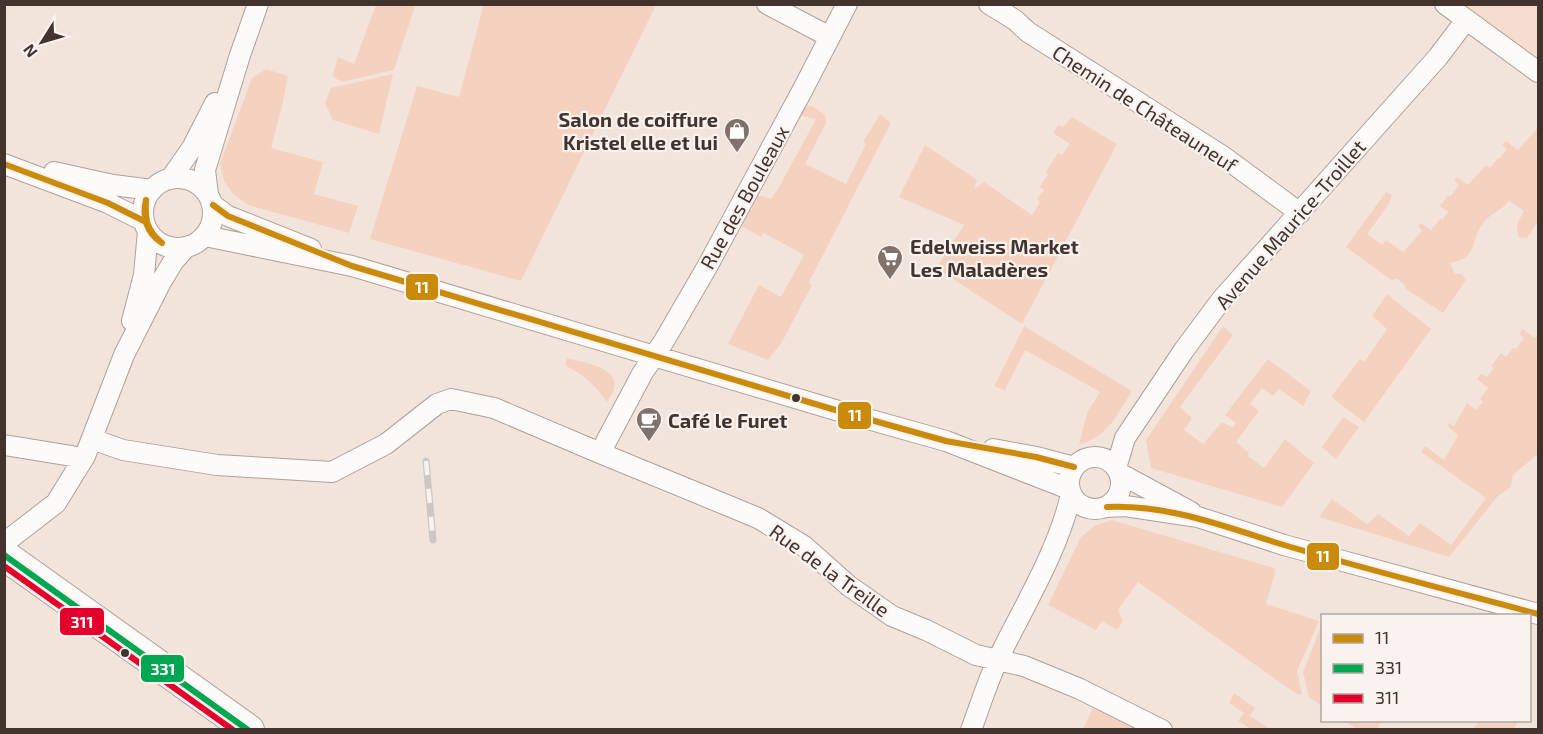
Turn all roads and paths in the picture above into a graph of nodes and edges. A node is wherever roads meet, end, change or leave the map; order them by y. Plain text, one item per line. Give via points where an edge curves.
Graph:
1 (258, 4) edge
2 (767, 4) edge
3 (847, 4) edge
4 (989, 4) edge
5 (1445, 4) edge
6 (1466, 20) junction
7 (830, 37) junction
8 (240, 55) junction
9 (1539, 72) edge
10 (4, 163) edge
11 (171, 178) junction
12 (152, 190) junction
13 (211, 200) junction
14 (1300, 213) junction
15 (146, 226) junction
16 (205, 236) junction
17 (186, 247) junction
18 (352, 266) junction
19 (124, 355) junction
20 (655, 356) junction
21 (1125, 438) junction
22 (92, 439) junction
23 (946, 441) junction
24 (4, 445) edge
25 (600, 453) junction
26 (1095, 457) junction
27 (84, 458) junction
28 (1074, 467) junction
29 (1118, 471) junction
30 (1070, 491) junction
31 (1100, 508) junction
32 (1198, 517) junction
33 (1058, 537) junction
34 (4, 541) edge
35 (13, 561) edge
36 (1539, 614) edge
37 (997, 661) junction
38 (249, 729) edge
39 (970, 729) edge
40 (1162, 729) edge

1 - 8 street
2 - 7 street
3 - 7 street
4 - 14 street, Chemin de Châteauneuf via 1224,157
5 - 6 street
6 - 9 street
6 - 14 street, Avenue Maurice-Troillet
7 - 20 street, Rue des Bouleaux
8 - 11 street via 192,147
8 - 13 street via 205,170
10 - 12 street
10 - 15 street via 108,203
11 - 12 street
11 - 13 street via 192,180 202,186
12 - 15 street via 143,210
13 - 16 street via 214,216
13 - 18 street via 228,216
14 - 21 street, Avenue Maurice-Troillet via 1222,299
15 - 17 street via 165,245
15 - 19 street via 144,275
16 - 17 street
16 - 18 street
17 - 19 street via 161,282
18 - 20 street
19 - 22 street
20 - 23 street
20 - 25 street
21 - 26 street, Avenue Maurice-Troillet
21 - 29 street, Avenue Maurice-Troillet
22 - 25 street, Rue de la Treille via 123,450 218,465 332,472 386,444 437,404 451,399 494,408
22 - 27 street
23 - 28 street
23 - 30 street
24 - 27 street
25 - 37 street, Rue de la Treille via 758,518 804,546 849,586 892,616 976,656
26 - 28 street via 1083,459
26 - 29 street via 1107,460
27 - 34 street via 56,503
28 - 30 street via 1069,478
29 - 31 street via 1120,492 1112,503
29 - 32 street
30 - 31 street via 1082,506
30 - 33 street
31 - 32 street via 1125,506
31 - 33 street
32 - 36 street
33 - 37 street
35 - 38 main road
37 - 39 street
37 - 40 street, Rue de la Treille via 1024,666 1080,689

